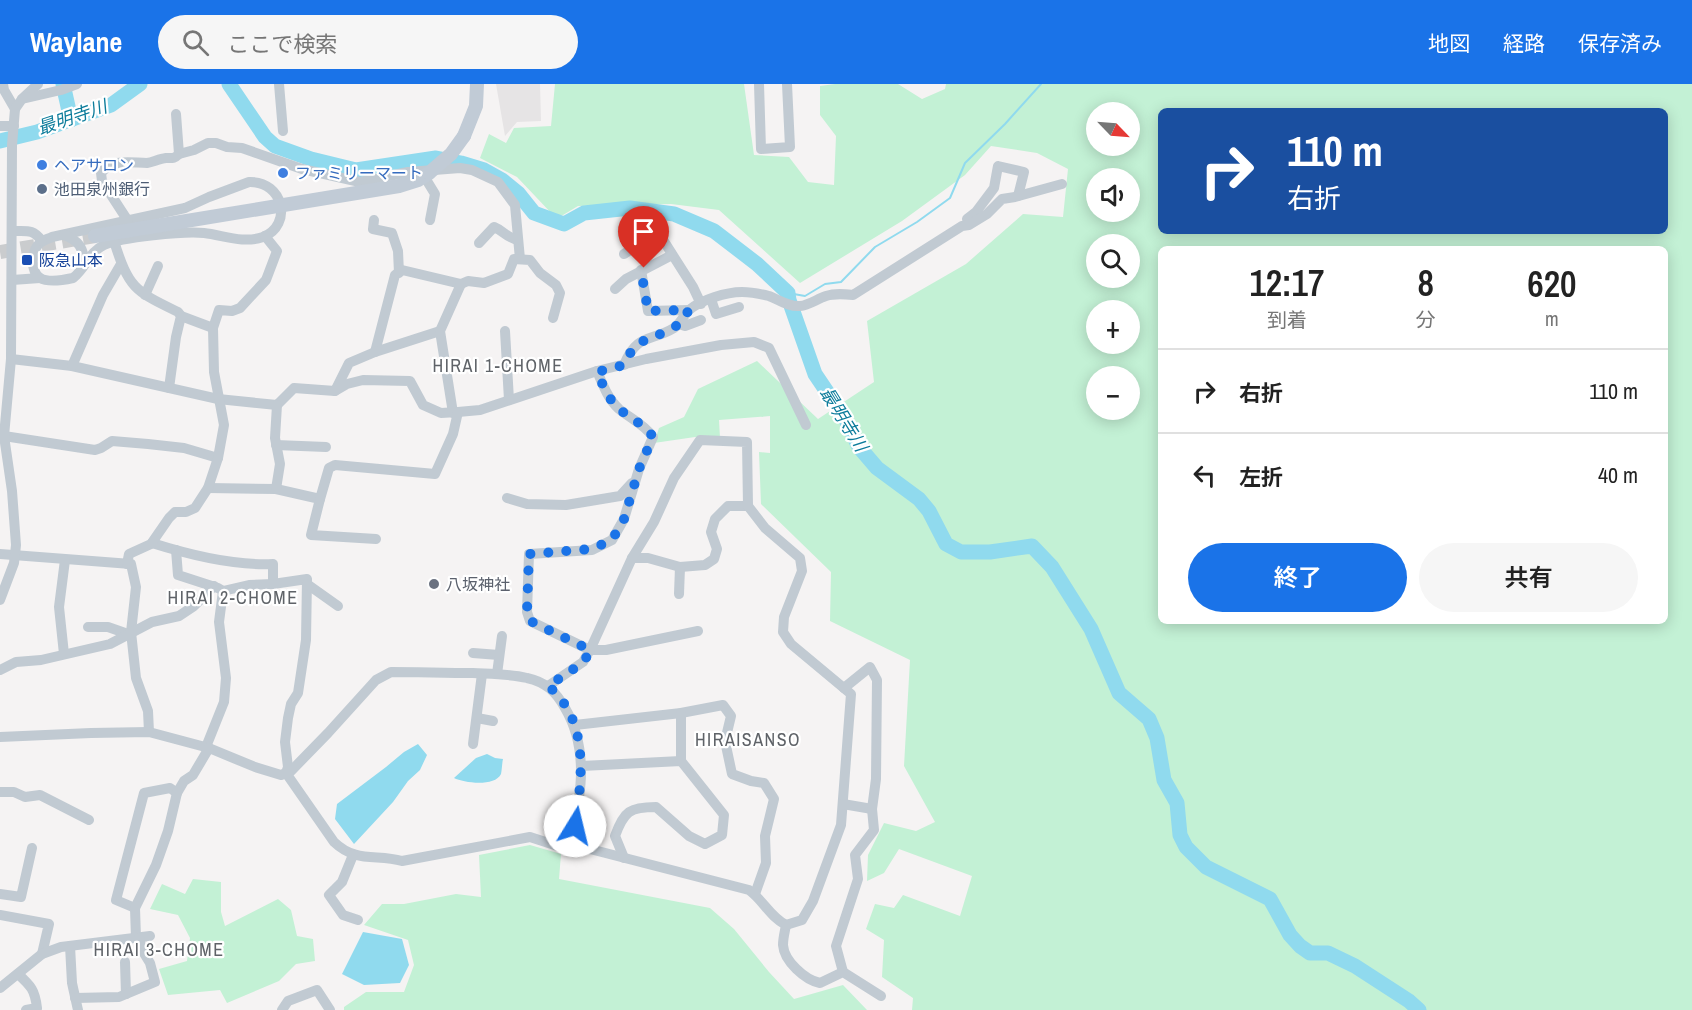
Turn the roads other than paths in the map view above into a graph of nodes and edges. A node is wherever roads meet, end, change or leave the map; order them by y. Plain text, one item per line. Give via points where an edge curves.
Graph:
1 (3, 84) edge
2 (38, 84) edge
3 (77, 84) edge
4 (279, 84) edge
5 (477, 84) edge
6 (759, 84) edge
7 (787, 84) edge
8 (22, 99) junction
9 (15, 109) junction
10 (176, 114) dead end
11 (0, 126) edge
12 (14, 128) junction
13 (283, 131) dead end
14 (179, 154) junction
15 (426, 175) junction
16 (1062, 184) dead end
17 (1018, 196) junction
18 (282, 205) junction
19 (374, 220) dead end
20 (430, 220) dead end
21 (128, 221) junction
22 (962, 226) junction
23 (13, 231) junction
24 (64, 235) junction
25 (95, 236) tunnel mouth
26 (265, 236) junction
27 (518, 240) junction
28 (42, 242) junction
29 (114, 242) junction
30 (479, 243) dead end
31 (624, 254) dead end
32 (672, 255) junction
33 (520, 259) junction
34 (84, 264) junction
35 (121, 264) junction
36 (158, 266) dead end
37 (641, 270) junction
38 (399, 273) junction
39 (40, 278) junction
40 (12, 280) junction
41 (461, 284) junction
42 (615, 289) dead end
43 (145, 296) junction
44 (706, 302) junction
45 (739, 307) dead end
46 (689, 310) junction
47 (181, 316) junction
48 (553, 318) dead end
49 (701, 320) dead end
50 (679, 324) junction
51 (213, 328) junction
52 (440, 331) junction
53 (505, 331) dead end
54 (375, 352) junction
55 (11, 359) junction
56 (624, 365) junction
57 (72, 366) junction
58 (597, 372) junction
59 (169, 388) junction
60 (335, 391) junction
61 (218, 399) junction
62 (509, 400) junction
63 (277, 405) junction
64 (455, 412) junction
65 (806, 425) dead end
66 (2, 437) edge
67 (276, 445) junction
68 (326, 447) dead end
69 (218, 458) junction
70 (636, 478) junction
71 (208, 488) junction
72 (276, 489) junction
73 (507, 498) dead end
74 (320, 499) junction
75 (748, 506) junction
76 (376, 538) dead end
77 (153, 543) junction
78 (176, 550) junction
79 (0, 554) edge
80 (15, 555) junction
81 (632, 558) junction
82 (64, 560) junction
83 (127, 564) junction
84 (680, 567) junction
85 (273, 584) junction
86 (307, 584) junction
87 (219, 589) junction
88 (680, 594) dead end
89 (0, 600) edge
90 (338, 606) dead end
91 (88, 627) dead end
92 (699, 631) dead end
93 (129, 633) junction
94 (502, 636) dead end
95 (590, 650) junction
96 (473, 653) dead end
97 (64, 654) junction
98 (499, 655) junction
99 (0, 670) edge
100 (482, 674) junction
101 (497, 674) junction
102 (548, 686) junction
103 (844, 688) junction
104 (681, 713) junction
105 (477, 718) junction
106 (493, 721) dead end
107 (575, 725) junction
108 (149, 732) junction
109 (0, 737) edge
110 (473, 744) dead end
111 (207, 748) junction
112 (681, 761) junction
113 (582, 766) junction
114 (286, 773) junction
115 (0, 792) edge
116 (177, 793) junction
117 (843, 804) junction
118 (872, 809) junction
119 (89, 820) dead end
120 (32, 848) dead end
121 (569, 849) junction
122 (353, 855) junction
123 (624, 858) junction
124 (0, 894) edge
125 (755, 894) junction
126 (135, 908) junction
127 (0, 915) edge
128 (358, 920) dead end
129 (786, 925) junction
130 (142, 937) junction
131 (70, 946) junction
132 (42, 954) junction
133 (125, 962) dead end
134 (843, 972) junction
135 (18, 974) junction
136 (0, 988) edge
137 (126, 994) junction
138 (881, 996) dead end
139 (75, 998) junction
140 (26, 1010) edge
141 (78, 1010) edge
142 (282, 1010) edge
143 (330, 1010) edge

1 - 9 street
2 - 8 street
3 - 8 street
4 - 13 street
5 - 15 street, bridge via 476,106 465,136
6 - 7 street via 761,149 790,147
8 - 9 street
9 - 12 street
10 - 14 street
11 - 12 street
12 - 23 street
14 - 21 street via 150,163 121,162 101,173 102,181
14 - 27 street via 216,143 242,148 302,170 360,182 408,172 472,170 498,182 515,204
15 - 18 street via 399,186
15 - 20 street via 435,194
16 - 17 street
17 - 22 street via 1002,199 987,214
17 - 22 street via 1024,172 998,166 994,188
18 - 21 street via 271,188 249,182 186,208
18 - 25 street
18 - 26 street via 277,224
19 - 38 street via 373,230 392,233
21 - 24 street
22 - 44 street via 853,295 835,294 803,306 749,292
23 - 28 street via 31,231
23 - 40 street
24 - 28 street
24 - 34 street via 81,246
26 - 29 street via 249,240 179,233
26 - 51 street via 277,251 266,280 240,308 219,310
27 - 30 street via 489,226
27 - 33 street
28 - 39 street via 33,260
29 - 34 street via 95,250
29 - 35 street
31 - 32 street via 660,234
32 - 37 street
32 - 44 street
33 - 41 street via 514,259 508,274 484,283
33 - 48 street via 530,260 556,285 560,293
34 - 39 street via 73,278
35 - 43 street via 129,281
35 - 57 street
36 - 43 street
37 - 42 street
37 - 46 street via 648,311
38 - 41 street via 402,270
38 - 54 street via 395,275
39 - 40 street
40 - 55 street
41 - 52 street
43 - 47 street
44 - 45 street via 716,314
44 - 46 street
46 - 50 street
47 - 51 street
47 - 59 street
49 - 50 street via 685,326
50 - 56 street via 640,341
51 - 61 street
52 - 54 street
52 - 64 street
53 - 62 street
54 - 60 street via 349,363
55 - 57 street
55 - 66 street
56 - 58 street
56 - 65 street via 754,342 769,348
57 - 59 street
58 - 62 street
58 - 70 street via 618,408 653,437
59 - 61 street
60 - 63 street via 294,388
60 - 64 street via 363,380 410,381 423,405 441,413
61 - 63 street
61 - 69 street via 224,425
62 - 64 street via 480,410
63 - 67 street
64 - 74 street via 453,434 435,474 334,465 329,468
66 - 69 street via 95,450 112,441 148,444 184,448
66 - 80 street via 12,491
67 - 68 street
67 - 72 street via 280,464
69 - 71 street
70 - 73 street via 620,496 609,499 553,505
70 - 95 street via 624,519 612,540 592,549 529,554 530,621
71 - 72 street
71 - 77 street via 195,508 175,512
72 - 74 street
74 - 76 street via 311,535
75 - 81 street via 747,442 700,440 674,478
75 - 84 street via 728,506 715,519 711,532 717,549 714,559 705,565
75 - 103 street via 765,528 800,558 802,571 784,617 783,632 791,644
77 - 78 street
77 - 83 street via 129,554
78 - 85 street via 250,565 273,564
78 - 87 street via 178,575
79 - 80 street
80 - 82 street
80 - 89 street
81 - 84 street
81 - 95 street
82 - 83 street
82 - 97 street via 59,607
83 - 93 street via 131,564 136,587
84 - 88 street
85 - 86 street via 307,579
85 - 87 street
86 - 90 street
86 - 114 street via 306,640 298,693 288,718
87 - 93 street via 179,616 152,622
87 - 111 street via 226,678 224,702
91 - 93 street
92 - 95 street
93 - 97 street via 110,644
93 - 108 street via 136,678 148,711
94 - 98 street
95 - 102 street via 584,662
96 - 98 street
97 - 99 street via 16,662
98 - 101 street
100 - 101 street
100 - 105 street
100 - 114 street via 391,672 382,676
101 - 102 street via 528,678
102 - 107 street via 558,694
103 - 117 street via 851,694
103 - 118 street via 870,667 878,680
104 - 107 street
104 - 112 street
104 - 125 street via 723,705 731,716 725,741 732,774 764,783 774,799 765,836 766,863
105 - 106 street
105 - 110 street
107 - 113 street
108 - 109 street
108 - 111 street
111 - 114 street via 255,767
111 - 116 street via 193,775
112 - 113 street
112 - 123 street via 724,815 722,835 705,844 689,836 656,807 636,807 622,817 615,836
113 - 121 street
114 - 122 street via 334,842
115 - 119 street via 25,797 40,795
116 - 126 street via 156,864
116 - 126 street via 170,788 144,793 116,900
117 - 118 street
117 - 129 street via 841,825 813,901 802,920
118 - 134 street via 874,830 855,855 858,879 837,946
120 - 124 street via 21,897
121 - 122 street via 530,837 402,861
121 - 123 street via 590,849
122 - 128 street via 342,882 329,895 343,915
123 - 125 street
125 - 129 street via 771,915
126 - 130 street
127 - 132 street via 48,924
129 - 134 street via 785,954 808,979 820,983
130 - 131 street
130 - 137 street via 142,950 155,981
131 - 132 street
131 - 139 street
132 - 135 street
133 - 137 street
134 - 138 street
135 - 136 street
135 - 140 street via 36,994 37,1008
137 - 139 street
139 - 141 street
142 - 143 street via 288,1002 317,990

